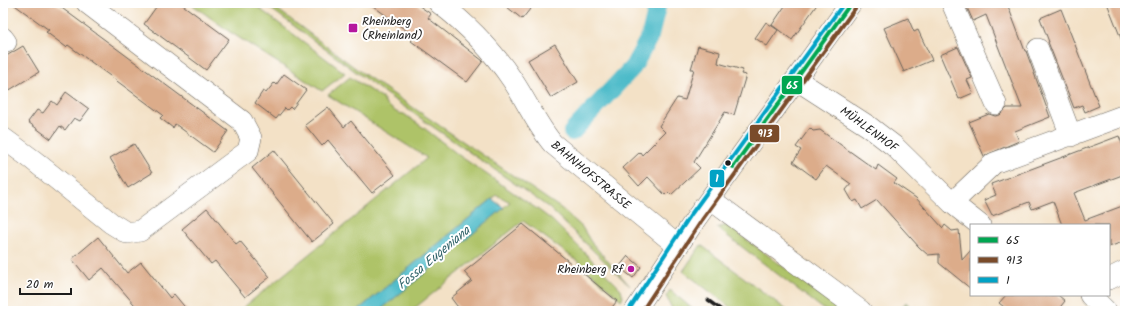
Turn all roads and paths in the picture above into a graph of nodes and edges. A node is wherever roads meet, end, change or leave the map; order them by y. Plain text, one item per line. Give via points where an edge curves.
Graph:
1 (87, 3) edge
2 (439, 3) edge
3 (851, 3) edge
4 (952, 3) edge
5 (3, 38) edge
6 (3, 43) edge
7 (1038, 49) dead end
8 (797, 80) junction
9 (996, 104) dead end
10 (1125, 115) edge
11 (1071, 136) junction
12 (3, 138) edge
13 (710, 199) junction
14 (952, 203) junction
15 (979, 224) edge
16 (678, 246) junction
17 (1125, 271) edge
18 (1110, 278) edge
19 (1091, 296) edge
20 (635, 311) edge
21 (861, 311) edge
22 (1106, 311) edge

1 - 12 street via 242,121 251,138 248,151 140,231 127,233
2 - 16 street, BAHNHOFSTRASSE via 468,27 513,80 542,131 553,144
3 - 8 street
4 - 9 street
5 - 6 street via 6,42
7 - 11 street
8 - 13 street
8 - 14 street, MÜHLENHOF via 894,146
10 - 11 street
11 - 14 street via 994,163
13 - 16 street
13 - 21 street
14 - 15 street, MÜHLENHOF
16 - 20 street
17 - 18 street
19 - 22 street

